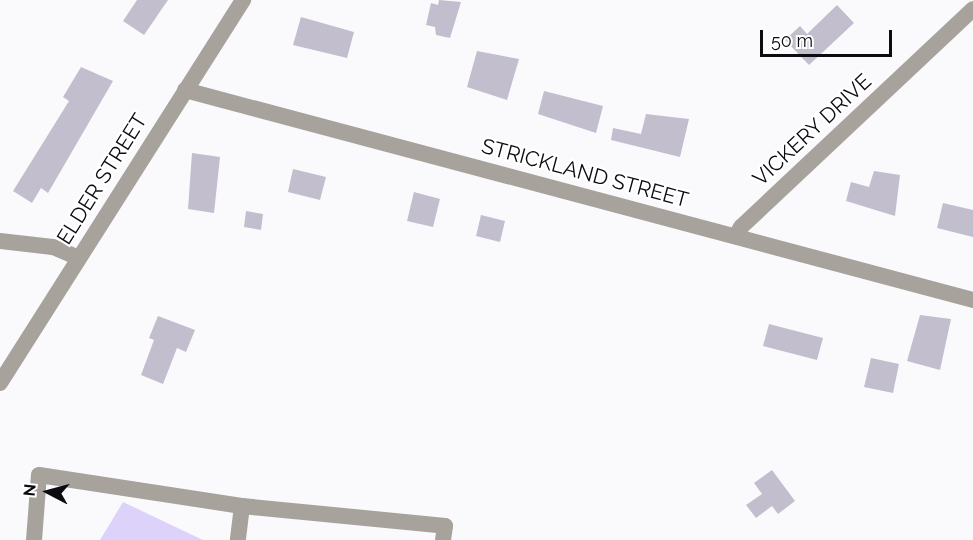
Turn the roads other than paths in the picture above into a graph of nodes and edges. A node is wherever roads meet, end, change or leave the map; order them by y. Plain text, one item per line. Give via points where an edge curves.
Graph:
1 (243, 0) edge
2 (973, 9) edge
3 (185, 90) junction
4 (736, 237) junction
5 (0, 241) edge
6 (80, 258) junction
7 (973, 300) edge
8 (0, 383) edge
9 (242, 506) junction
10 (34, 540) edge
11 (238, 540) edge
12 (443, 540) edge

1 - 3 street, ELDER STREET
2 - 4 street, VICKERY DRIVE via 741,227
3 - 4 street, STRICKLAND STREET
3 - 6 street, ELDER STREET
4 - 7 street, STRICKLAND STREET
5 - 6 street via 53,247
6 - 8 street, ELDER STREET
9 - 10 street via 39,475
9 - 11 street
9 - 12 street via 445,526

